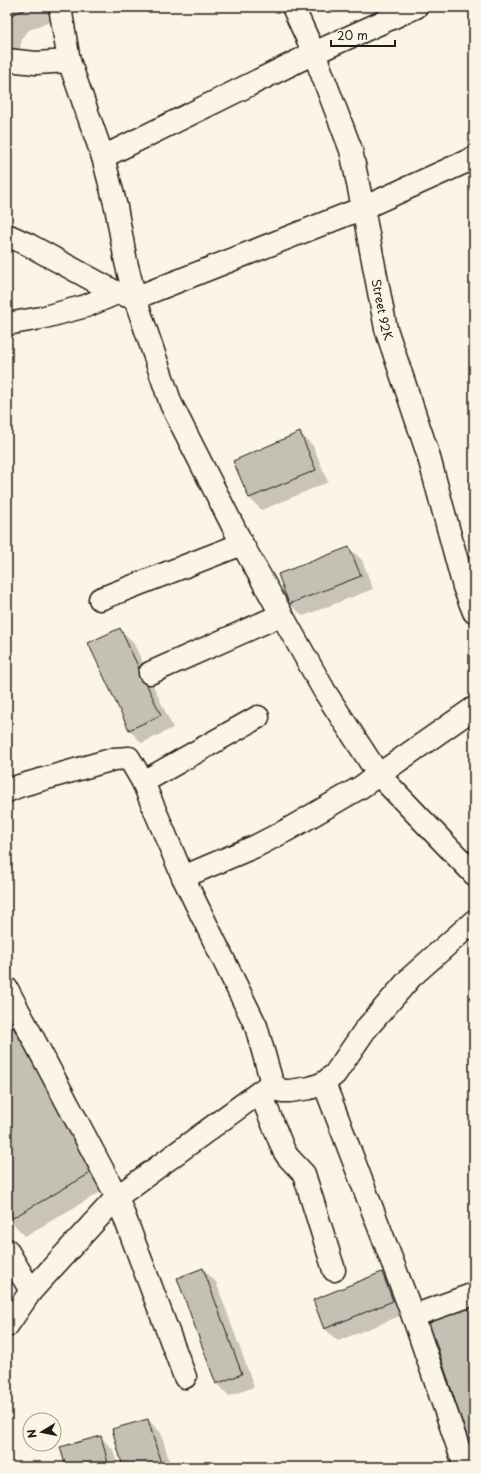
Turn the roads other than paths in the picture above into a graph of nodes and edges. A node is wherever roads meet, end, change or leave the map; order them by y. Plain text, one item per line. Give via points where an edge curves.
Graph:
1 (60, 7) edge
2 (293, 7) edge
3 (416, 7) edge
4 (314, 53) junction
5 (7, 60) edge
6 (70, 61) junction
7 (103, 156) junction
8 (474, 158) edge
9 (363, 208) junction
10 (7, 235) edge
11 (126, 295) junction
12 (7, 324) edge
13 (242, 544) junction
14 (469, 585) edge
15 (100, 599) dead end
16 (474, 612) edge
17 (281, 615) junction
18 (150, 673) dead end
19 (474, 708) edge
20 (258, 717) dead end
21 (378, 774) junction
22 (143, 782) junction
23 (7, 791) edge
24 (474, 874) edge
25 (183, 877) junction
26 (474, 921) edge
27 (7, 989) edge
28 (324, 1083) junction
29 (266, 1088) junction
30 (117, 1197) junction
31 (7, 1250) edge
32 (334, 1270) dead end
33 (31, 1291) junction
34 (474, 1294) edge
35 (413, 1316) junction
36 (7, 1326) edge
37 (185, 1377) dead end
38 (466, 1467) edge

1 - 6 street
2 - 4 street, Street 92K
3 - 4 street
4 - 7 street
4 - 9 street, Street 92K via 351,150
5 - 6 street via 36,63
6 - 7 street
7 - 11 street via 126,262
8 - 9 street
9 - 11 street
9 - 14 street, Street 92K via 386,329
10 - 11 street
11 - 12 street via 41,318
11 - 13 street via 170,404
13 - 15 street
13 - 17 street
14 - 16 street, Street 92K
17 - 18 street
17 - 21 street via 325,692
19 - 21 street
20 - 22 street
21 - 24 street
21 - 25 street via 361,787 287,830
22 - 23 street via 129,758 114,759
22 - 25 street
25 - 29 street via 256,1026
26 - 28 street via 411,977 365,1030 335,1074
27 - 30 street
28 - 29 street via 290,1092
28 - 35 street
29 - 30 street
29 - 32 street via 284,1151 304,1174
30 - 33 street
30 - 37 street
31 - 33 street
33 - 36 street
34 - 35 street
35 - 38 street

